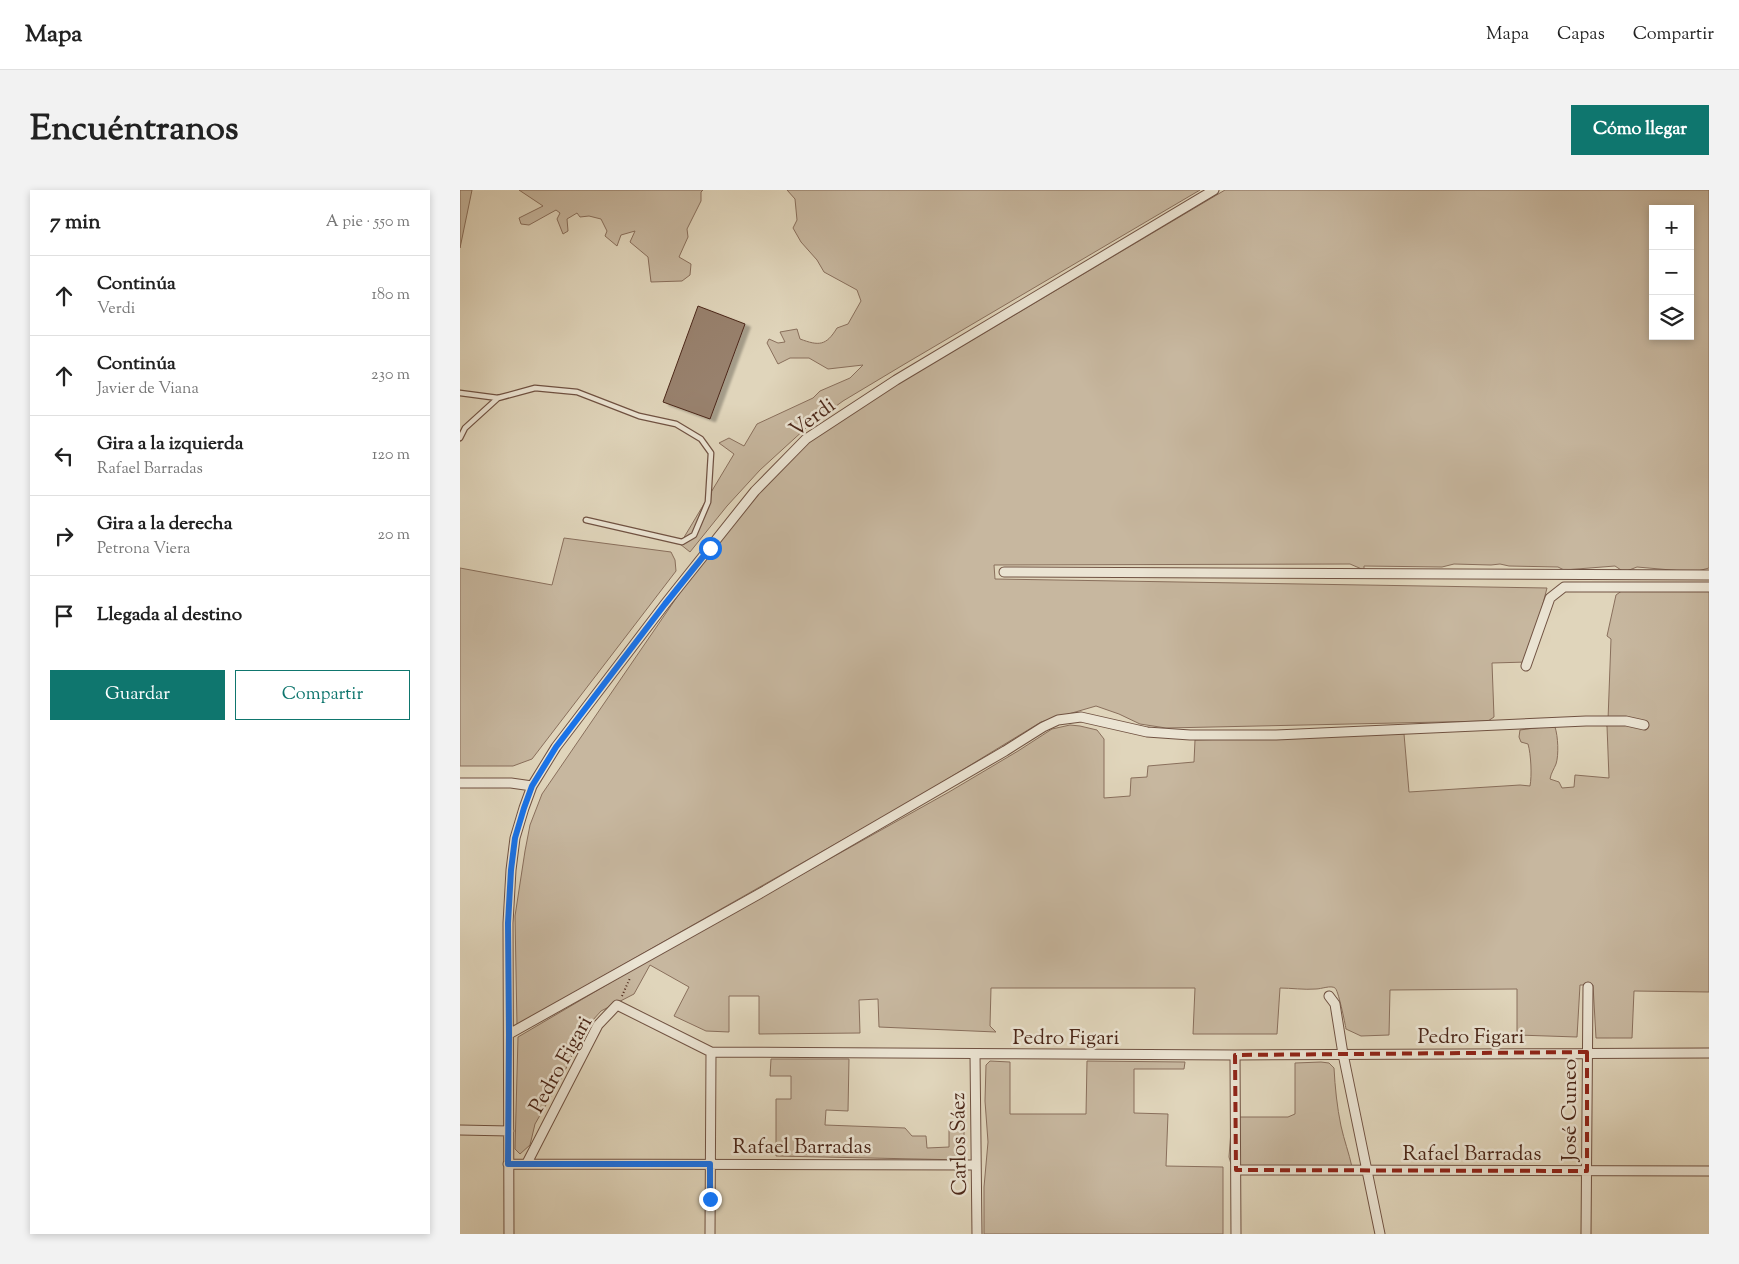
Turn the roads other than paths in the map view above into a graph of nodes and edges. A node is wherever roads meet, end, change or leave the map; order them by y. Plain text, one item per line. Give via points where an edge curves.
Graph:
1 (1214, 190) edge
2 (460, 393) edge
3 (498, 398) junction
4 (460, 438) edge
5 (586, 520) dead end
6 (1004, 572) dead end
7 (1709, 575) edge
8 (1709, 587) edge
9 (1526, 666) dead end
10 (1644, 724) dead end
11 (460, 783) edge
12 (532, 786) junction
13 (1588, 987) dead end
14 (1329, 996) dead end
15 (509, 1034) junction
16 (711, 1052) junction
17 (1587, 1052) junction
18 (1709, 1053) edge
19 (975, 1054) junction
20 (1343, 1054) junction
21 (1235, 1055) junction
22 (460, 1130) edge
23 (509, 1131) junction
24 (527, 1163) junction
25 (508, 1164) junction
26 (710, 1164) junction
27 (976, 1165) junction
28 (1236, 1170) junction
29 (1367, 1170) junction
30 (1587, 1171) junction
31 (1709, 1171) edge
32 (509, 1234) edge
33 (710, 1234) edge
34 (977, 1234) edge
35 (1236, 1234) edge
36 (1380, 1234) edge
37 (1586, 1234) edge

1 - 12 street, Verdi via 896,380 806,439 754,491 556,747
2 - 3 lane
3 - 4 lane via 465,428
3 - 5 lane via 535,388 577,392 639,416 676,424 701,439 711,453 708,502 694,535 682,542
6 - 7 street
8 - 9 street via 1564,587 1550,598
10 - 15 street via 1626,720 1586,720 1276,735 1190,735 1147,732 1081,717 1058,720 759,894
11 - 12 street
12 - 15 street, Verdi via 515,838 511,870
13 - 17 street, José Cuneo
14 - 20 street via 1335,1004
15 - 23 street, Verdi
16 - 19 street, Pedro Figari
16 - 24 street, Pedro Figari via 617,1005 598,1026
16 - 26 street
17 - 18 street, Pedro Figari
17 - 20 street, Pedro Figari
17 - 30 street, José Cuneo
19 - 21 street, Pedro Figari
19 - 27 street, Carlos Sáez
20 - 21 street, Pedro Figari
20 - 29 street
21 - 28 street
22 - 23 street
23 - 25 street, Verdi
24 - 25 street, Rafael Barradas
24 - 26 street, Rafael Barradas
25 - 32 street, Verdi
26 - 27 street, Rafael Barradas
26 - 33 street
27 - 34 street, Carlos Sáez
28 - 29 street, Rafael Barradas
28 - 35 street
29 - 30 street, Rafael Barradas
29 - 36 street
30 - 31 street, Rafael Barradas
30 - 37 street, José Cuneo

